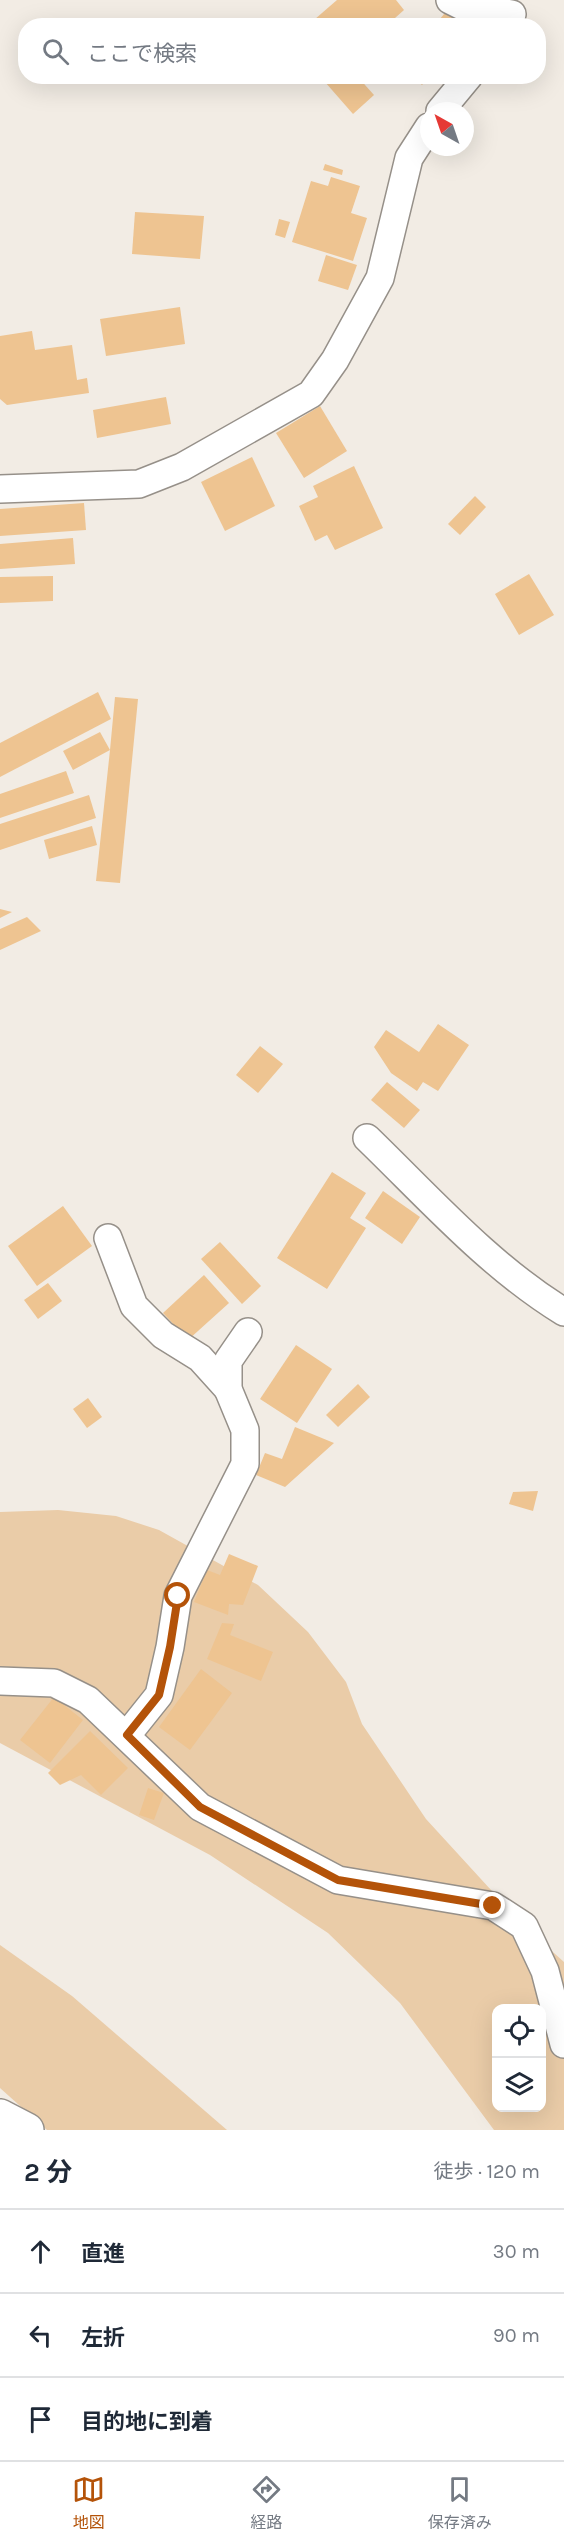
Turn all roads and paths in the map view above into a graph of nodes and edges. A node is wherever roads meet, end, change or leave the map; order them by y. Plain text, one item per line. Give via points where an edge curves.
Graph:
1 (450, 0) edge
2 (513, 13) edge
3 (463, 84) edge
4 (448, 102) edge
5 (420, 141) edge
6 (0, 489) edge
7 (367, 1137) dead end
8 (108, 1238) dead end
9 (564, 1312) edge
10 (248, 1332) dead end
11 (228, 1389) junction
12 (0, 1681) edge
13 (127, 1735) junction
14 (564, 2044) edge
15 (0, 2116) edge
16 (27, 2130) edge

1 - 2 street via 464,7
3 - 4 street
5 - 6 street via 409,158 380,278 335,360 311,394 182,467 139,484
7 - 9 street via 494,1260
8 - 11 street via 134,1306 163,1335 200,1358
10 - 11 street via 228,1361
11 - 13 street via 245,1430 245,1464 178,1596 159,1695
12 - 13 street via 54,1683 88,1700
13 - 14 street via 200,1807 338,1880 493,1906 524,1926 545,1971
15 - 16 main road

